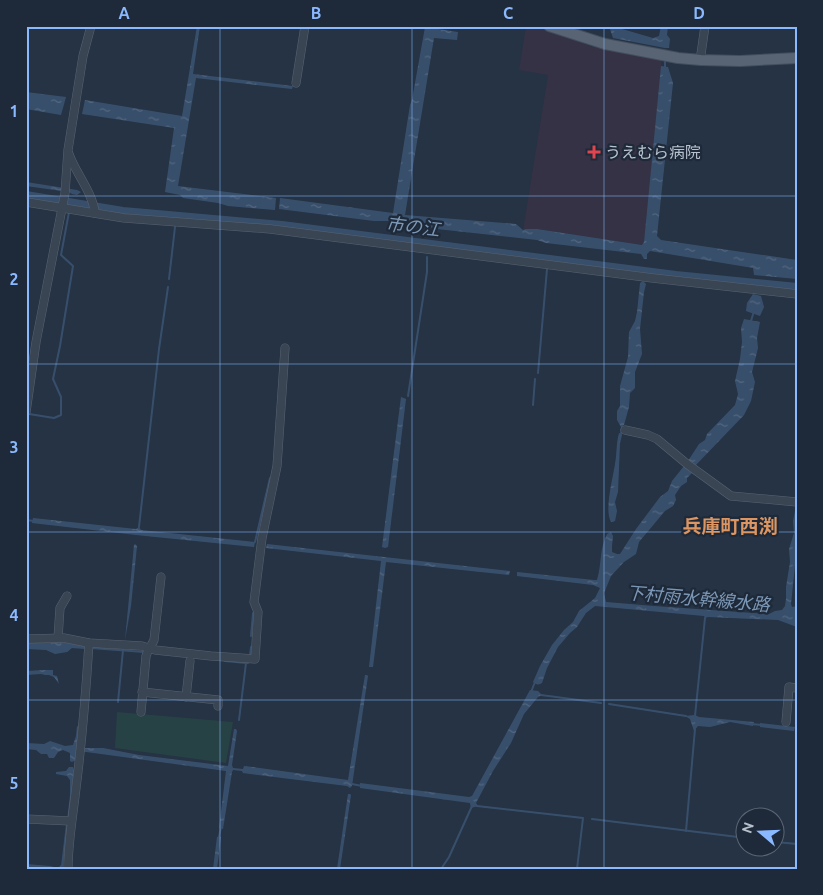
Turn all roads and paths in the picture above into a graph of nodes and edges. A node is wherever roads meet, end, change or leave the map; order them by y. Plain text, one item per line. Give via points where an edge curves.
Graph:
1 (90, 26) edge
2 (305, 26) edge
3 (549, 26) edge
4 (705, 26) edge
5 (797, 58) edge
6 (701, 60) junction
7 (296, 83) dead end
8 (68, 150) junction
9 (26, 202) edge
10 (67, 209) junction
11 (95, 213) junction
12 (797, 294) edge
13 (285, 348) dead end
14 (26, 412) edge
15 (625, 430) dead end
16 (796, 502) edge
17 (161, 577) dead end
18 (67, 596) dead end
19 (58, 638) junction
20 (26, 639) edge
21 (89, 643) junction
22 (147, 652) junction
23 (190, 661) dead end
24 (797, 688) edge
25 (142, 692) junction
26 (186, 697) junction
27 (218, 706) dead end
28 (141, 712) dead end
29 (786, 722) dead end
30 (26, 819) edge
31 (68, 821) junction
32 (68, 869) edge

1 - 8 street
2 - 7 street
3 - 6 main road via 605,44
4 - 6 street
5 - 6 main road
8 - 10 street
8 - 11 street
9 - 10 street
10 - 11 street
10 - 14 street via 36,342
11 - 12 street via 270,229
13 - 22 street via 276,466 254,602 258,612 254,659
15 - 16 street via 658,440 731,496
17 - 22 street via 154,640
18 - 19 street via 60,608
19 - 20 street
19 - 21 street
21 - 22 street via 121,644
21 - 31 street via 76,790
22 - 25 street
23 - 26 street
24 - 29 street via 789,687
25 - 26 street
25 - 28 street
26 - 27 street via 218,700
30 - 31 street
31 - 32 street

